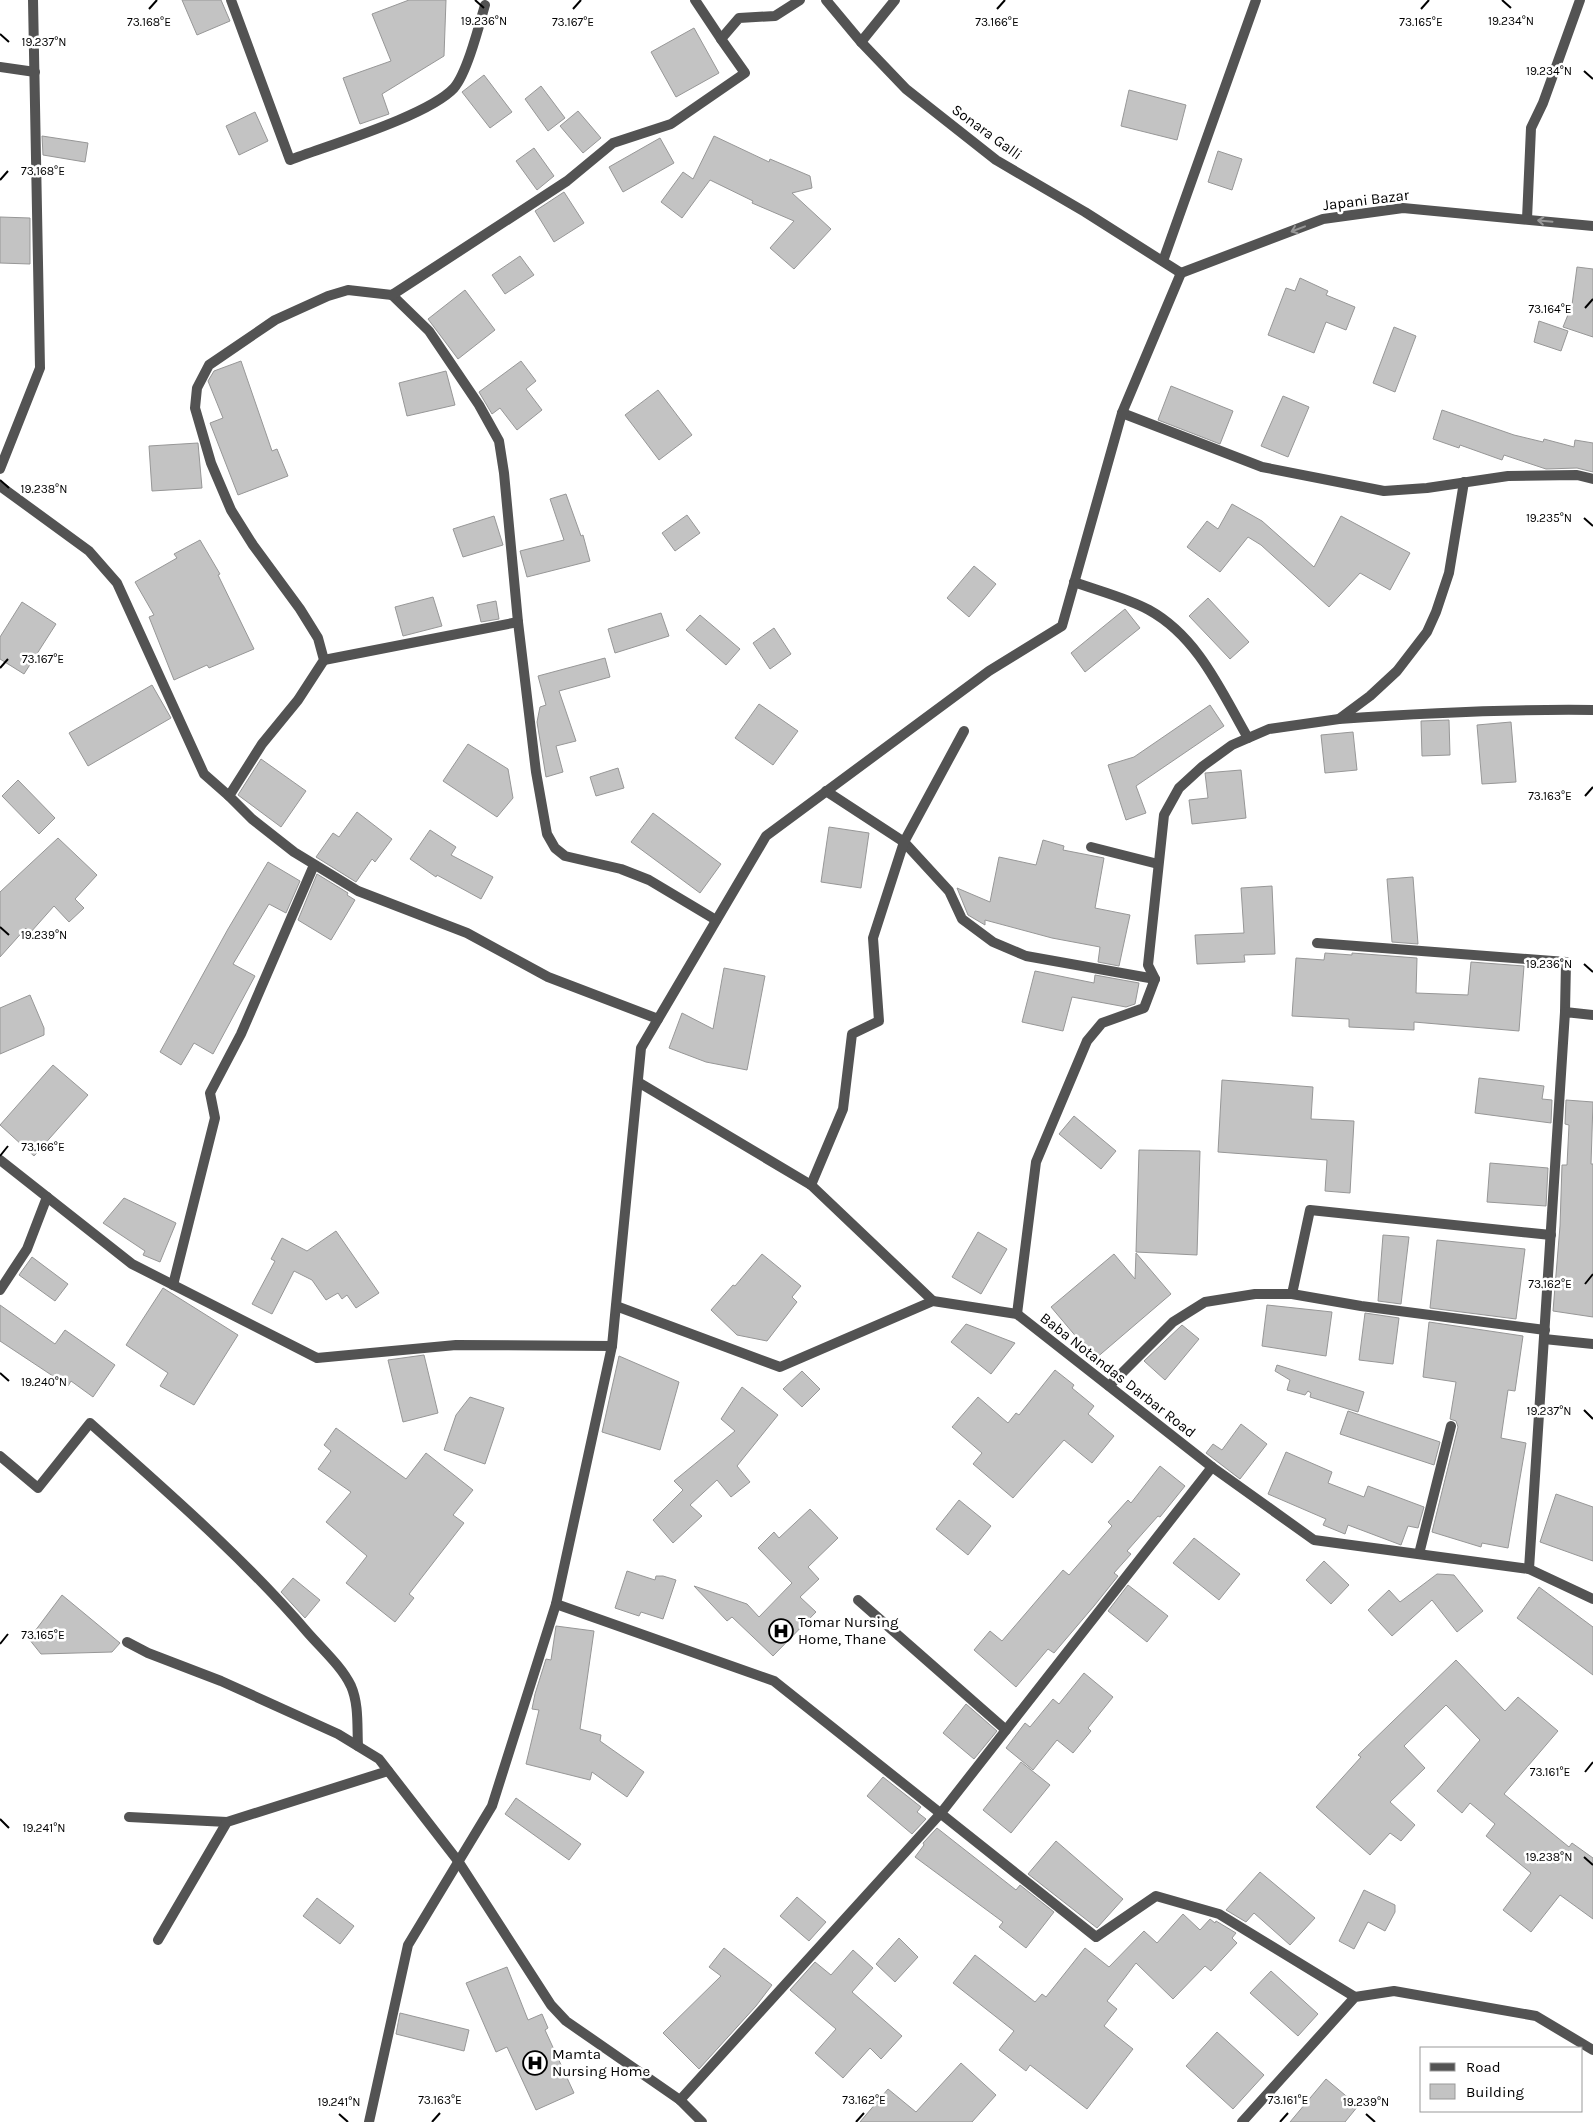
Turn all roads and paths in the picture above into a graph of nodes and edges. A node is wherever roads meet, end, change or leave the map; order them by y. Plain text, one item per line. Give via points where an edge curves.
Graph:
1 (33, 0) edge
2 (231, 0) edge
3 (695, 0) edge
4 (800, 0) edge
5 (826, 0) edge
6 (894, 0) edge
7 (1256, 0) edge
8 (1580, 0) edge
9 (485, 5) dead end
10 (721, 39) junction
11 (861, 42) junction
12 (0, 67) edge
13 (35, 72) junction
14 (1527, 219) junction
15 (1593, 226) edge
16 (1162, 261) junction
17 (1181, 273) junction
18 (392, 295) junction
19 (1122, 413) junction
20 (0, 469) edge
21 (1593, 479) edge
22 (1464, 482) junction
23 (0, 486) edge
24 (1074, 582) junction
25 (518, 622) junction
26 (324, 660) junction
27 (1593, 710) edge
28 (1339, 719) junction
29 (964, 731) dead end
30 (1248, 738) junction
31 (826, 791) junction
32 (229, 796) junction
33 (904, 842) junction
34 (1091, 847) dead end
35 (1158, 864) junction
36 (314, 865) junction
37 (716, 920) junction
38 (1317, 942) dead end
39 (1155, 978) junction
40 (1565, 1012) junction
41 (1593, 1015) edge
42 (658, 1019) junction
43 (638, 1082) junction
44 (0, 1160) edge
45 (811, 1185) junction
46 (47, 1197) junction
47 (1551, 1235) junction
48 (173, 1285) junction
49 (0, 1290) edge
50 (1292, 1294) junction
51 (933, 1301) junction
52 (616, 1306) junction
53 (1017, 1314) junction
54 (1544, 1335) junction
55 (1593, 1344) edge
56 (612, 1346) junction
57 (1109, 1386) junction
58 (1451, 1426) dead end
59 (0, 1456) edge
60 (1212, 1468) junction
61 (1419, 1554) junction
62 (1529, 1569) junction
63 (1593, 1599) edge
64 (858, 1600) dead end
65 (556, 1604) junction
66 (127, 1642) dead end
67 (1006, 1730) junction
68 (358, 1746) junction
69 (388, 1771) junction
70 (941, 1813) junction
71 (129, 1817) dead end
72 (227, 1822) junction
73 (458, 1861) junction
74 (158, 1940) dead end
75 (1354, 1997) junction
76 (1593, 2050) edge
77 (680, 2100) junction
78 (369, 2122) edge
79 (702, 2122) edge
80 (1242, 2122) edge

1 - 13 street
2 - 9 street via 290,160 433,104 455,87
3 - 10 street
4 - 10 street via 775,16 739,18
5 - 11 street, Sonara Galli
6 - 11 street
7 - 16 street
8 - 14 street via 1531,128
10 - 18 street via 745,73 671,124 613,143 567,181
11 - 16 street, Sonara Galli via 906,89 996,160
12 - 13 street
13 - 20 street via 40,368
15 -> 14 street, Japani Bazar
14 -> 17 street, Japani Bazar via 1403,208 1323,219
16 - 17 street, Sonara Galli
17 - 19 street
18 - 25 street via 429,331 499,441
18 - 26 street via 348,290 275,320 209,365 197,388 195,408 199,428 231,510 318,638
19 - 22 street via 1262,467 1384,491
19 - 24 street
21 - 22 street via 1578,475 1508,476
22 - 28 street via 1449,572 1427,632 1397,671
23 - 32 street via 89,551 118,583 204,774
24 - 30 street via 1148,610 1175,627 1195,648
24 - 31 street via 1062,626 989,671
25 - 26 street
25 - 37 street via 536,772 547,834 555,848 564,856 621,869 648,880
26 - 32 street via 298,700 262,744
27 - 28 street via 1434,712
28 - 30 street via 1269,728
29 - 33 street
30 - 35 street via 1232,745 1203,766 1179,788 1164,815
31 - 33 street
31 - 37 street via 766,836
32 - 36 street via 252,819
33 - 39 street via 949,891 962,918 993,942 1026,956
33 - 45 street via 873,938 879,1021 852,1034 843,1109
34 - 35 street
35 - 39 street via 1148,965
36 - 42 street via 358,891 467,933 548,977
36 - 48 street via 241,1034 210,1093 215,1118
37 - 42 street
38 - 40 street via 1566,962
39 - 53 street via 1144,1008 1102,1023 1087,1040 1036,1162
40 - 41 street
40 - 47 street
42 - 43 street via 641,1048
43 - 45 street
43 - 52 street
44 - 46 street
45 - 51 street
46 - 48 street via 132,1264
46 - 49 street via 27,1249
47 - 50 street via 1310,1210
47 - 54 street
48 - 56 street via 317,1358 456,1345
50 - 54 street
50 - 57 street via 1254,1294 1205,1302 1173,1322
51 - 52 street via 780,1367
51 - 53 street, Baba Notandas Darbar Road
52 - 56 street
53 - 57 street, Baba Notandas Darbar Road
54 - 55 street
54 - 62 street
56 - 65 street
57 - 60 street, Baba Notandas Darbar Road
58 - 61 street
59 - 68 street via 38,1488 90,1423 266,1586 339,1669 356,1700
60 - 61 street, Baba Notandas Darbar Road via 1314,1540
60 - 67 street
61 - 62 street, Baba Notandas Darbar Road
62 - 63 street, Baba Notandas Darbar Road
64 - 67 street
65 - 70 street via 774,1681
65 - 73 street via 492,1806
66 - 68 street via 221,1681
67 - 70 street
68 - 69 street via 379,1759
69 - 72 street
69 - 73 street
70 - 75 street via 1096,1937 1156,1896 1219,1914
70 - 77 street
71 - 72 street
72 - 74 street
73 - 77 street via 551,2005 566,2021
73 - 78 street via 408,1945
75 - 76 street via 1394,1991 1536,2016
75 - 80 street
77 - 79 street

